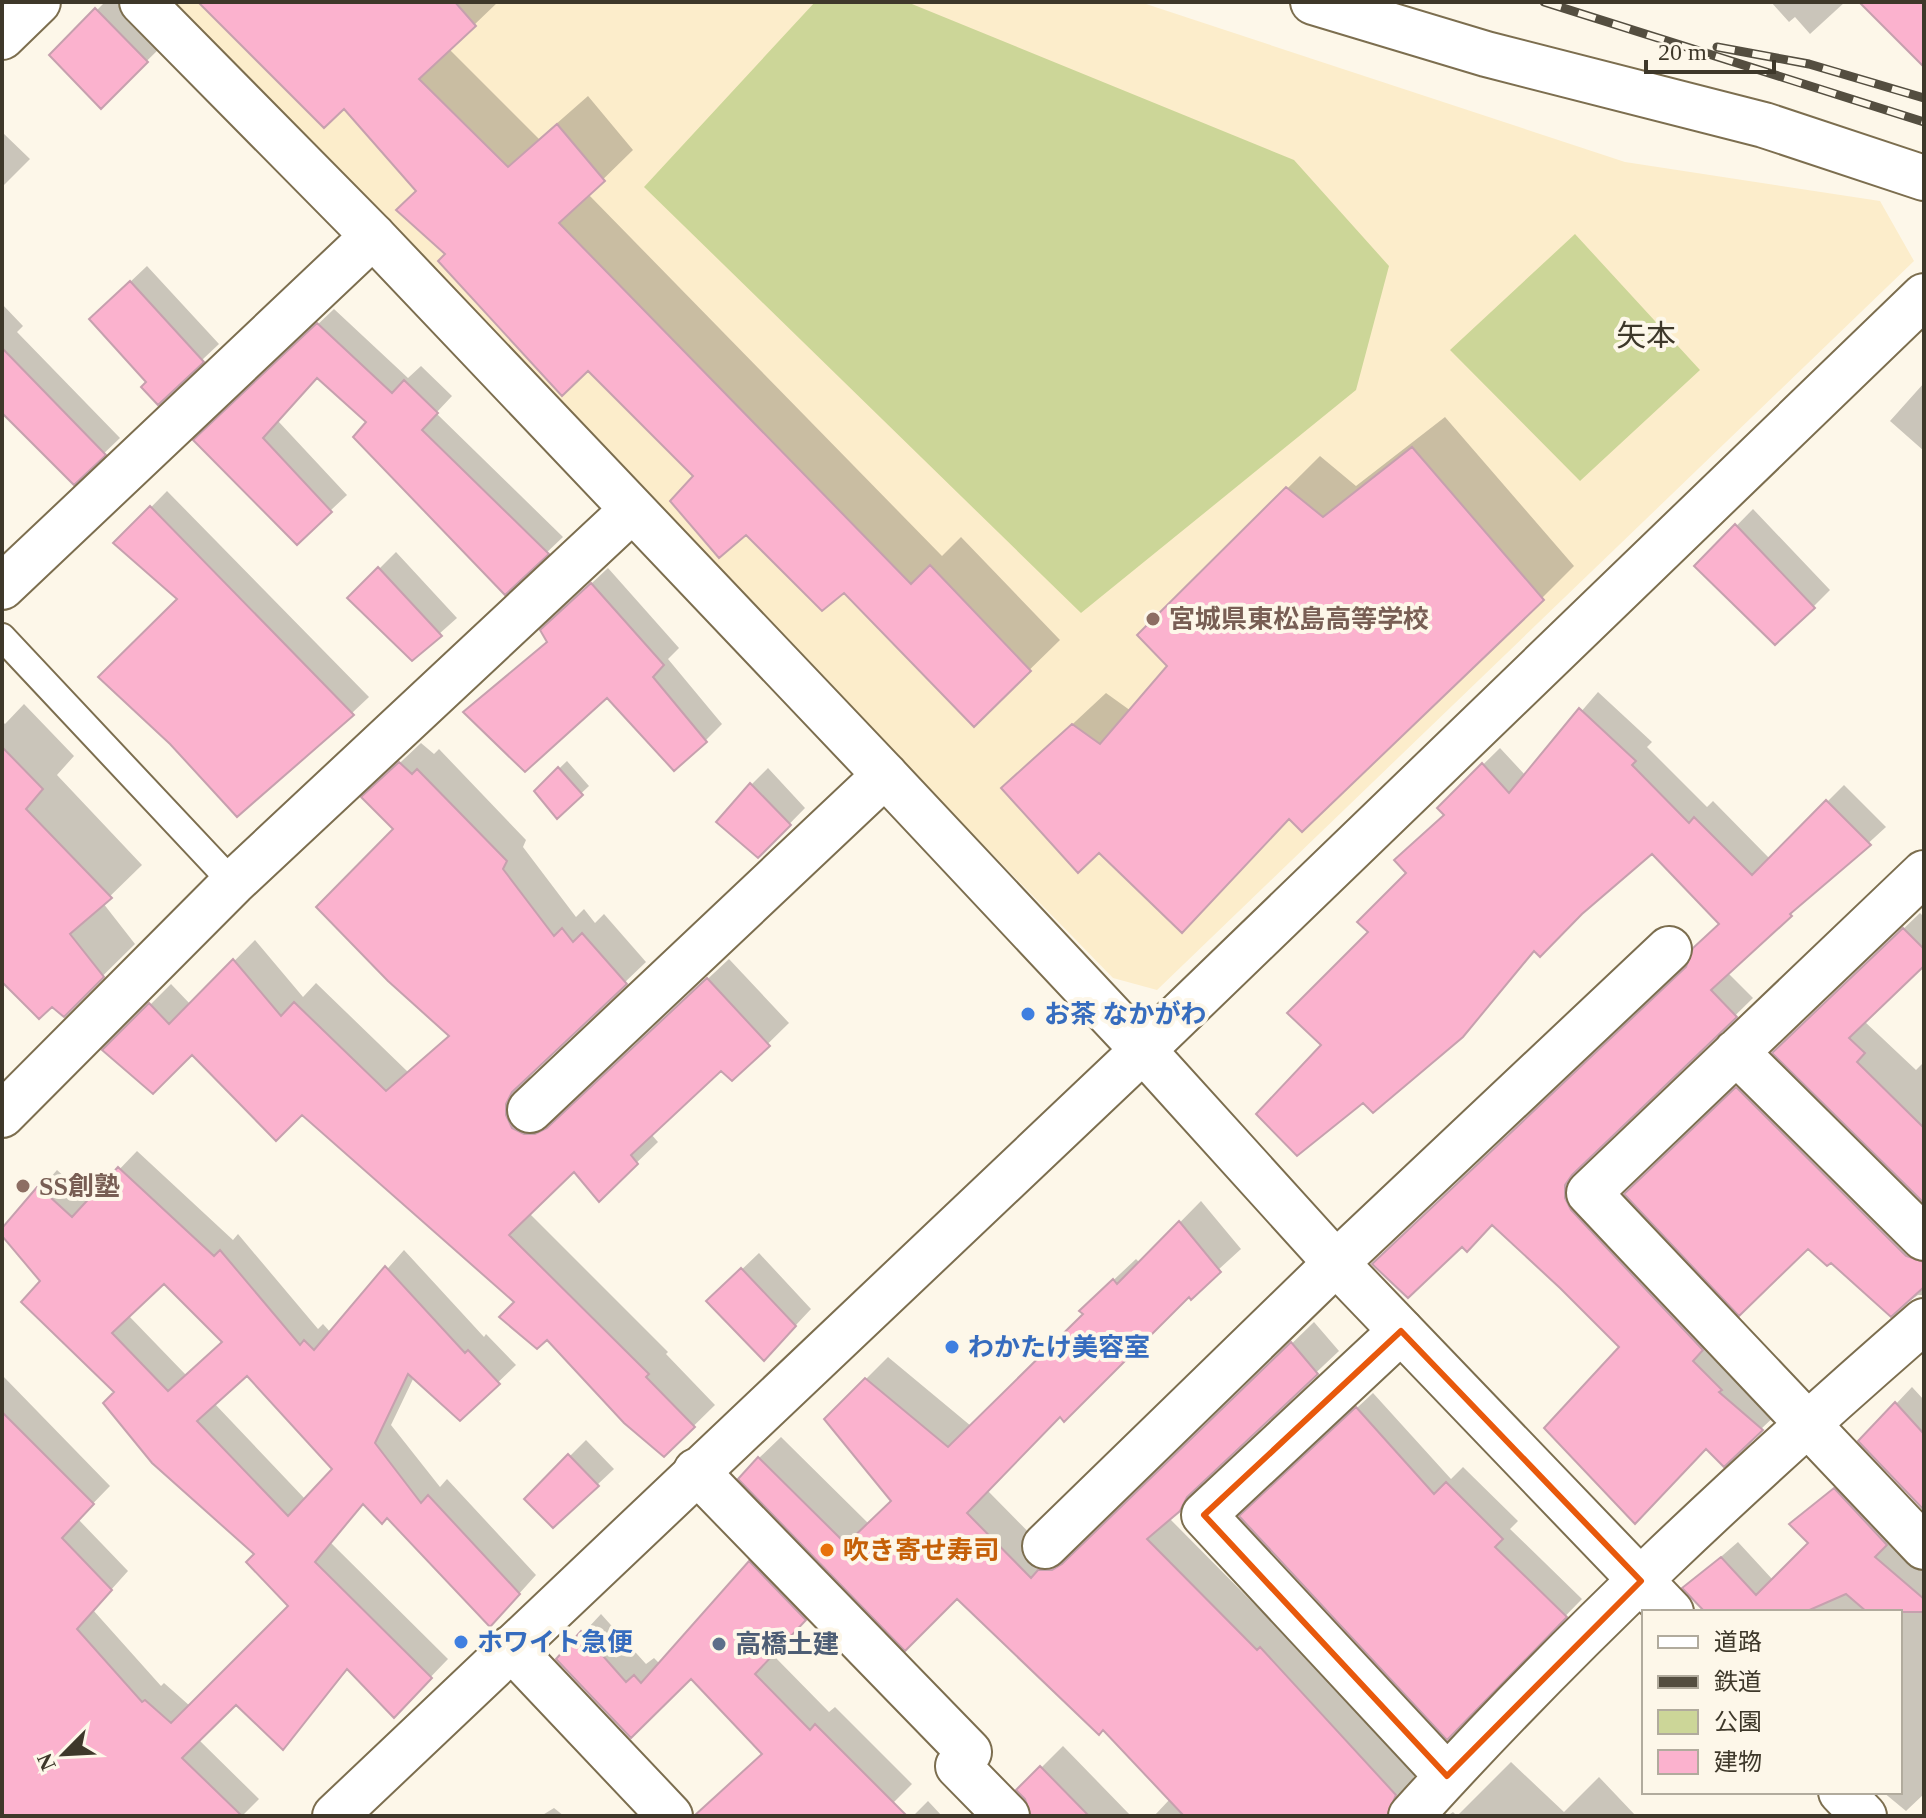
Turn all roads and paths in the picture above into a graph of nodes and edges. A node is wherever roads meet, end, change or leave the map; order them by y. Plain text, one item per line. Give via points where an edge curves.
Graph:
1 (38, 2) edge
2 (142, 2) edge
3 (1313, 2) edge
4 (2, 37) edge
5 (1924, 178) edge
6 (373, 236) junction
7 (1924, 296) edge
8 (631, 511) junction
9 (2, 587) edge
10 (2, 637) edge
11 (885, 775) junction
12 (1924, 873) edge
13 (233, 883) junction
14 (1669, 949) dead end
15 (1143, 1050) junction
16 (1736, 1052) junction
17 (530, 1110) dead end
18 (2, 1115) edge
19 (1924, 1238) edge
20 (1336, 1263) junction
21 (1924, 1321) edge
22 (1401, 1331) junction
23 (1805, 1425) junction
24 (696, 1471) junction
25 (1045, 1546) dead end
26 (1924, 1547) edge
27 (1641, 1581) junction
28 (1669, 1610) edge
29 (511, 1648) junction
30 (1447, 1776) junction
31 (1843, 1794) edge
32 (335, 1816) edge
33 (670, 1816) edge
34 (1007, 1816) edge
35 (1411, 1816) edge
36 (1864, 1816) edge

1 - 4 street
2 - 6 street
3 - 5 street via 1486,54 1764,125
6 - 8 street
6 - 9 street
7 - 15 street
8 - 11 street
8 - 13 street
10 - 13 lane
11 - 15 street
11 - 17 street
12 - 16 street
13 - 18 street
14 - 20 street
15 - 20 street
15 - 24 street
16 - 19 street
16 - 23 street via 1589,1193
20 - 22 street
20 - 25 street
21 - 23 street
22 - 27 street
22 - 30 street via 1204,1515
23 - 26 street
23 - 27 street
24 - 29 street
24 - 34 street via 969,1752 958,1766
27 - 28 street
27 - 30 street
29 - 32 street
29 - 33 street
30 - 35 street
31 - 36 street

